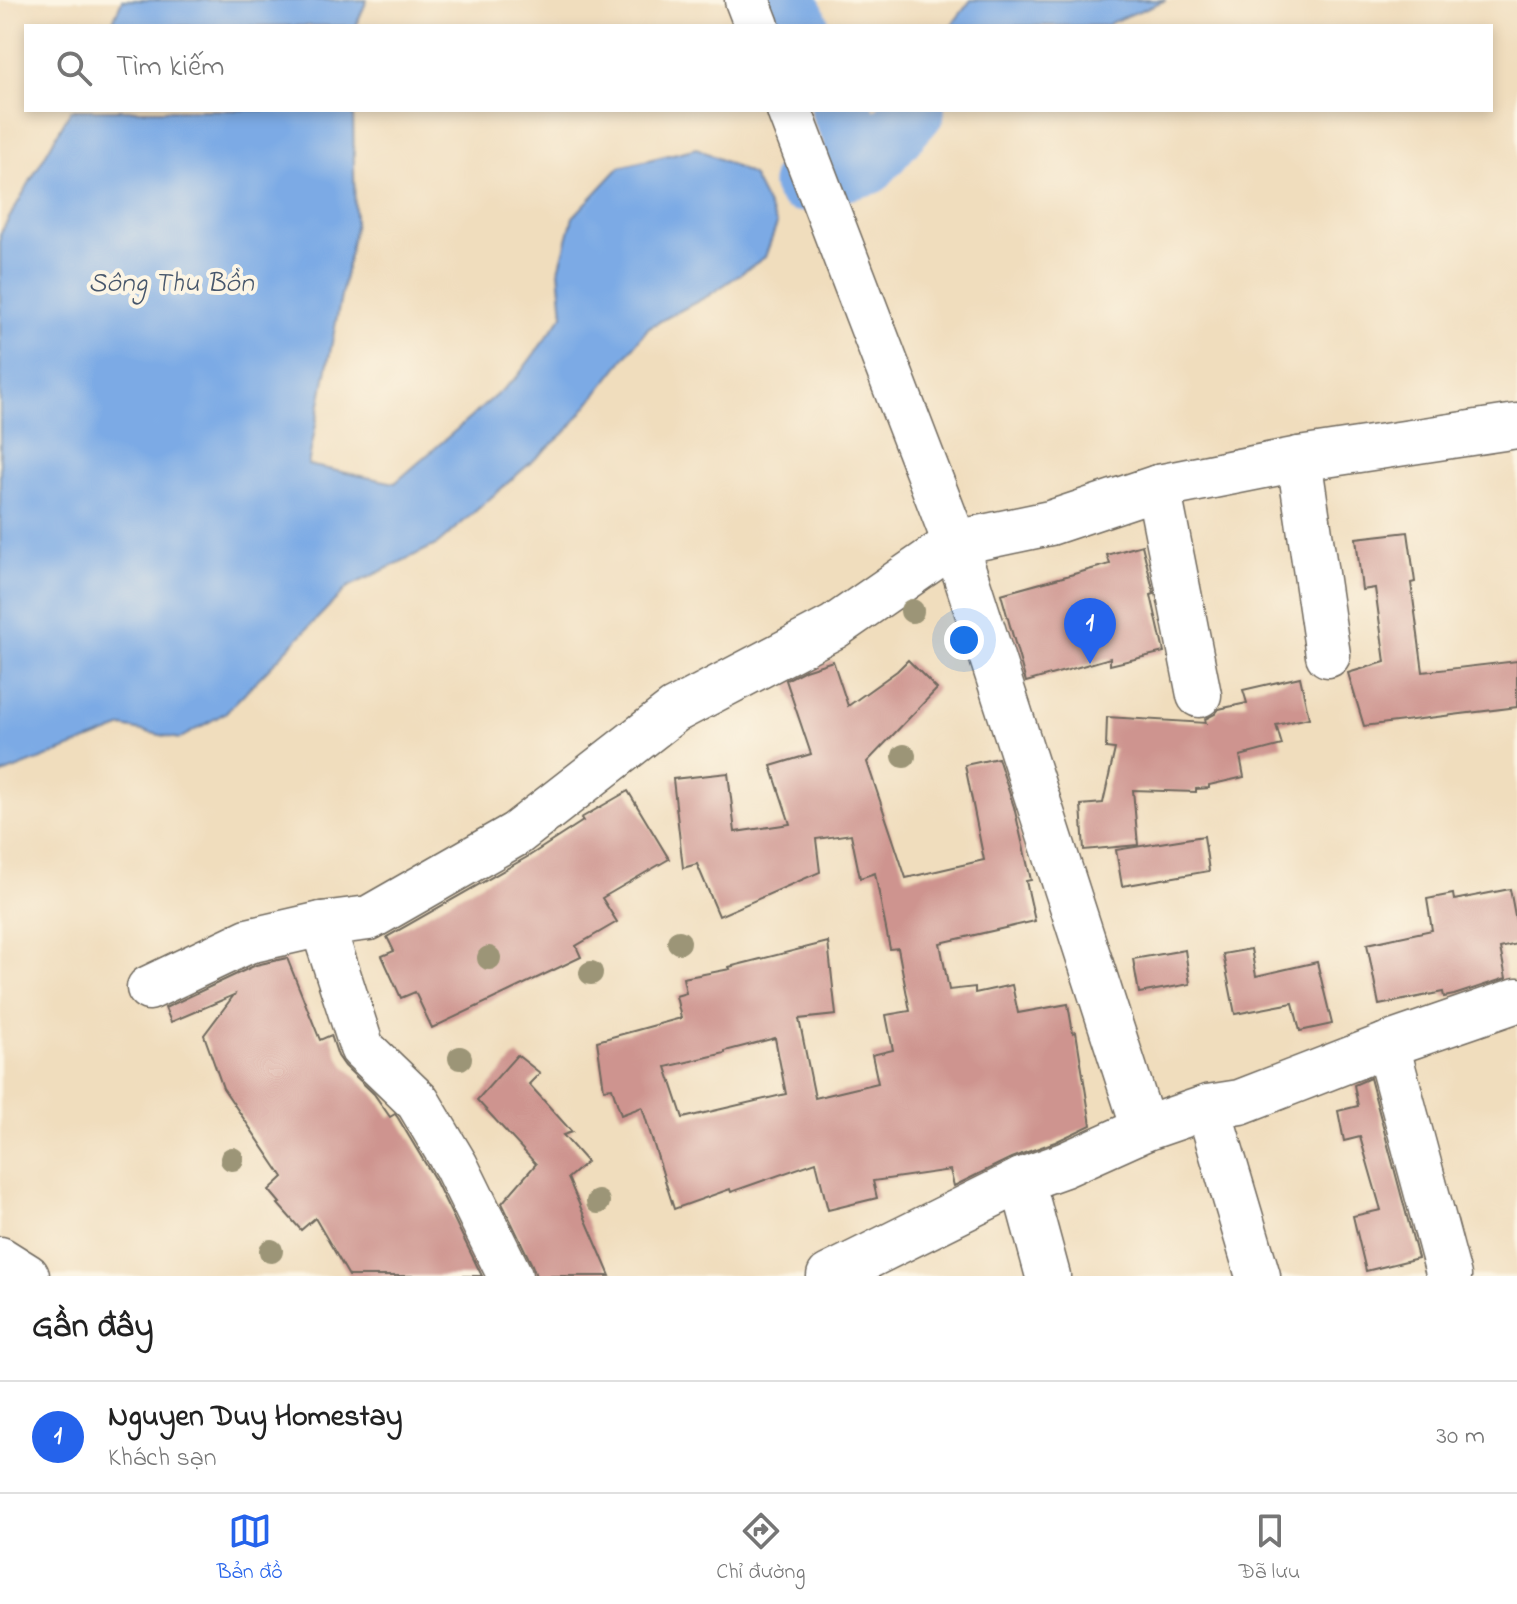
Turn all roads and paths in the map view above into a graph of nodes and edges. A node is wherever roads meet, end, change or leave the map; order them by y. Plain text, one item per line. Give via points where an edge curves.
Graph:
1 (747, 0) edge
2 (756, 24) edge
3 (790, 112) edge
4 (1517, 426) edge
5 (1299, 459) junction
6 (1158, 487) junction
7 (955, 543) junction
8 (1328, 655) dead end
9 (1199, 695) dead end
10 (322, 924) junction
11 (149, 988) dead end
12 (1517, 1000) edge
13 (1387, 1045) junction
14 (1208, 1107) junction
15 (1144, 1129) junction
16 (1022, 1180) junction
17 (0, 1259) edge
18 (27, 1276) edge
19 (510, 1276) edge
20 (829, 1276) edge
21 (1048, 1276) edge
22 (1258, 1276) edge
23 (1449, 1276) edge

1 - 2 street
3 - 7 street
4 - 5 street
5 - 6 street
5 - 8 street
6 - 7 street via 1050,523
6 - 9 street
7 - 10 street via 834,627 674,711 516,834 369,918
7 - 15 street
10 - 11 street via 248,941
10 - 19 street via 362,1048 418,1102
12 - 13 street
13 - 14 street via 1240,1102
13 - 23 street
14 - 15 street
14 - 22 street
15 - 16 street
16 - 20 street
16 - 21 street
17 - 18 street

